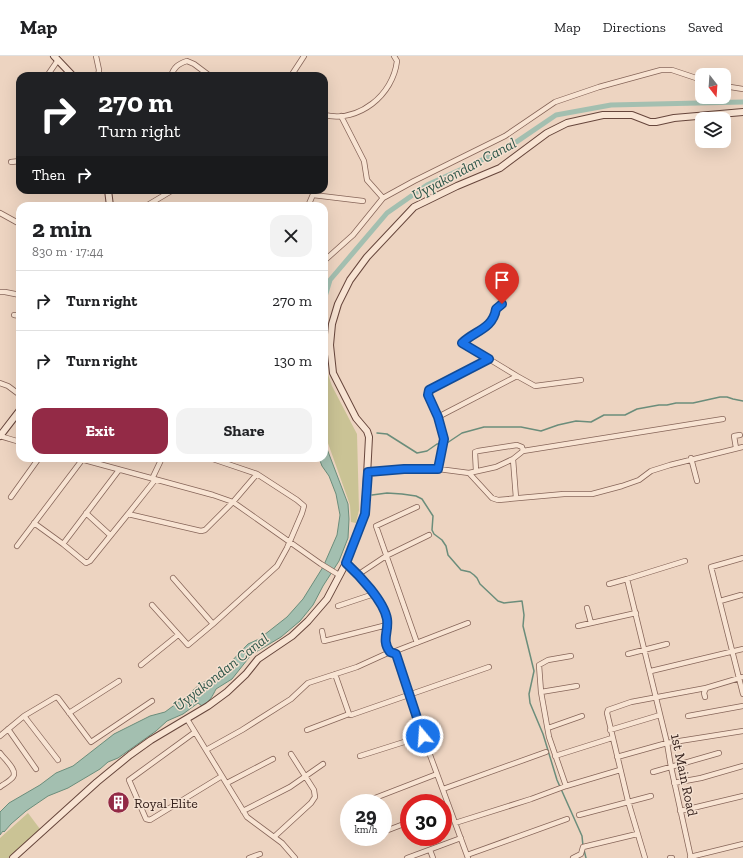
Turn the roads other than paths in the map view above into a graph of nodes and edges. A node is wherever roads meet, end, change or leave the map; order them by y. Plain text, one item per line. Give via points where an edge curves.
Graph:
1 (96, 56) edge
2 (304, 56) edge
3 (394, 56) edge
4 (56, 58) edge
5 (49, 72) edge
6 (69, 72) edge
7 (99, 72) edge
8 (173, 72) edge
9 (205, 72) edge
10 (294, 72) edge
11 (695, 78) edge
12 (731, 87) edge
13 (743, 89) edge
14 (743, 112) edge
15 (328, 115) edge
16 (341, 116) junction
17 (16, 161) edge
18 (11, 162) dead end
19 (166, 194) edge
20 (312, 196) joint
21 (383, 198) junction
22 (152, 202) edge
23 (310, 202) edge
24 (363, 202) dead end
25 (0, 213) edge
26 (16, 222) edge
27 (328, 257) edge
28 (0, 287) edge
29 (3, 292) edge
30 (16, 294) edge
31 (502, 304) dead end
32 (489, 359) junction
33 (517, 376) junction
34 (581, 380) dead end
35 (0, 383) edge
36 (16, 392) edge
37 (16, 416) edge
38 (438, 417) junction
39 (723, 419) dead end
40 (740, 435) dead end
41 (0, 436) edge
42 (16, 441) edge
43 (743, 447) edge
44 (736, 448) junction
45 (523, 451) junction
46 (513, 458) junction
47 (691, 458) junction
48 (36, 462) edge
49 (80, 462) edge
50 (89, 462) edge
51 (160, 462) edge
52 (222, 462) edge
53 (438, 469) junction
54 (119, 470) junction
55 (368, 472) junction
56 (476, 472) junction
57 (469, 473) junction
58 (257, 474) junction
59 (153, 479) junction
60 (697, 481) dead end
61 (11, 498) dead end
62 (516, 498) junction
63 (233, 502) junction
64 (417, 508) dead end
65 (86, 513) junction
66 (128, 514) junction
67 (34, 523) junction
68 (110, 535) junction
69 (428, 535) dead end
70 (290, 541) junction
71 (63, 544) junction
72 (17, 546) dead end
73 (386, 556) junction
74 (743, 558) edge
75 (685, 561) dead end
76 (346, 563) junction
77 (337, 574) junction
78 (359, 574) junction
79 (173, 578) dead end
80 (627, 579) junction
81 (608, 584) dead end
82 (374, 594) junction
83 (741, 595) dead end
84 (720, 601) junction
85 (152, 605) dead end
86 (338, 606) dead end
87 (587, 608) dead end
88 (636, 612) junction
89 (591, 623) junction
90 (213, 624) junction
91 (468, 624) dead end
92 (387, 625) junction
93 (578, 626) dead end
94 (322, 631) dead end
95 (178, 635) junction
96 (417, 643) junction
97 (667, 644) dead end
98 (645, 649) junction
99 (743, 649) edge
100 (392, 652) junction
101 (732, 652) junction
102 (628, 654) dead end
103 (572, 656) dead end
104 (141, 665) dead end
105 (489, 667) dead end
106 (651, 671) junction
107 (335, 674) junction
108 (741, 678) edge
109 (119, 681) dead end
110 (577, 686) dead end
111 (706, 688) junction
112 (541, 692) junction
113 (743, 694) edge
114 (410, 695) junction
115 (656, 697) junction
116 (705, 697) dead end
117 (152, 701) dead end
118 (743, 706) edge
119 (69, 714) junction
120 (350, 714) junction
121 (660, 715) junction
122 (24, 716) junction
123 (582, 716) dead end
124 (688, 716) dead end
125 (187, 719) junction
126 (548, 728) junction
127 (8, 730) junction
128 (307, 730) dead end
129 (610, 730) junction
130 (743, 731) edge
131 (195, 732) junction
132 (0, 736) edge
133 (423, 736) junction
134 (612, 738) junction
135 (667, 743) junction
136 (206, 750) junction
137 (546, 752) dead end
138 (0, 753) edge
139 (719, 753) dead end
140 (291, 754) dead end
141 (360, 756) dead end
142 (555, 756) junction
143 (617, 757) junction
144 (273, 759) dead end
145 (58, 760) dead end
146 (323, 764) dead end
147 (743, 766) edge
148 (671, 767) junction
149 (36, 769) dead end
150 (620, 770) junction
151 (653, 772) dead end
152 (437, 774) junction
153 (222, 776) junction
154 (306, 777) junction
155 (227, 783) junction
156 (674, 783) junction
157 (564, 787) junction
158 (0, 788) edge
159 (443, 789) junction
160 (385, 794) edge
161 (445, 794) edge
162 (651, 796) dead end
163 (743, 796) edge
164 (628, 801) junction
165 (243, 811) junction
166 (680, 812) junction
167 (452, 814) edge
168 (579, 815) dead end
169 (567, 819) dead end
170 (455, 823) junction
171 (637, 834) junction
172 (274, 837) junction
173 (461, 838) junction
174 (743, 844) edge
175 (430, 850) junction
176 (260, 854) dead end
177 (467, 856) edge
178 (13, 858) edge
179 (249, 858) edge
180 (295, 858) edge
181 (407, 858) edge
182 (433, 858) edge
183 (573, 858) edge
184 (645, 858) edge
185 (691, 858) edge

1 - 7 street
2 - 10 street
3 - 16 street via 397,60 396,68 388,88 369,107 355,114
4 - 5 street
4 - 6 street
8 - 9 street via 187,61
11 - 21 street via 672,70 661,70 599,86 556,102 505,136
12 - 13 street
14 - 55 street via 656,122 632,115 603,115 567,123 547,134 500,168 414,207 367,257 350,280 338,304 332,324 330,345 333,373 356,418 367,431
15 - 16 street
16 - 21 street via 364,161 368,180
17 - 18 street
19 - 22 street
20 - 23 street
20 - 24 street
21 - 27 street via 352,235
25 - 26 street
28 - 29 street
29 - 30 street
31 - 32 street via 496,309 490,325 462,343
32 - 33 street
32 - 38 street via 429,390 428,398
33 - 34 street via 535,386
33 - 38 street
35 - 36 street
37 - 41 street
38 - 53 street via 444,439
39 - 45 street
40 - 44 street via 734,436
41 - 42 street
43 - 44 street
44 - 47 street
45 - 46 street
45 - 56 street via 522,447 517,445 475,452
46 - 56 street via 496,467
46 - 62 street
47 - 60 street
47 - 62 street via 651,471 639,480 592,494
48 - 61 street
49 - 67 street
50 - 54 street
51 - 59 street
52 - 58 street
53 - 55 street
53 - 57 street
54 - 59 street
54 - 65 street
55 - 76 street via 365,514
56 - 57 street
57 - 62 street via 492,498
58 - 63 street
58 - 70 street via 303,504 304,508
59 - 63 street
59 - 66 street
63 - 66 street via 201,531
63 - 70 street
64 - 73 street via 376,526
65 - 68 street
65 - 71 street
66 - 68 street
67 - 71 street
67 - 72 street
68 - 71 street via 86,563
69 - 73 street
70 - 77 street
70 - 90 street via 277,566
73 - 78 street
73 - 96 street
74 - 84 street via 711,567
75 - 80 street
76 - 77 street
76 - 78 street
77 - 125 street via 327,599 308,621 258,660 227,692
78 - 82 street
79 - 90 street
80 - 81 street
80 - 88 street, 1st Main Road
82 - 86 street
82 - 92 street via 382,605
83 - 84 street
84 - 101 street
85 - 95 street
87 - 89 street
88 - 89 street
88 - 98 street, 1st Main Road
89 - 93 street
90 - 95 street via 188,645
91 - 96 street
92 - 94 street via 324,641
92 - 100 street via 385,644
95 - 104 street
96 - 100 street
97 - 98 street
98 - 102 street
98 - 106 street, 1st Main Road
99 - 101 street
100 - 107 street
100 - 114 street via 397,657
101 - 106 street
101 - 108 street
103 - 112 street via 548,660 539,665
105 - 114 street
106 - 115 street, 1st Main Road
107 - 120 street
107 - 136 street via 308,683 291,699
108 - 111 street
108 - 113 street
109 - 119 street
110 - 112 street
111 - 115 street
111 - 116 street
112 - 126 street
114 - 120 street
114 - 133 street
115 - 121 street, 1st Main Road
115 - 129 street via 608,710 606,716
117 - 119 street via 90,742
118 - 124 street
119 - 122 street via 56,697
120 - 128 street
121 - 129 street
121 - 135 street, 1st Main Road
122 - 127 street
122 - 145 street
123 - 126 street
125 - 131 street
125 - 178 street via 130,755
126 - 142 street
127 - 132 street
127 - 149 street
129 - 134 street
130 - 135 street
131 - 136 street
131 - 153 street via 129,780 146,819 150,820
133 - 141 street
133 - 152 street
134 - 142 street
134 - 143 street
135 - 143 street
135 - 148 street, 1st Main Road
136 - 153 street
137 - 159 street
138 - 158 street via 14,773
139 - 148 street
140 - 154 street
142 - 157 street
143 - 150 street
144 - 155 street
146 - 154 street
147 - 156 street
148 - 151 street
148 - 156 street, 1st Main Road
150 - 157 street
150 - 164 street
152 - 159 street
152 - 160 street
153 - 155 street
154 - 165 street
154 - 172 street via 316,794 315,797
155 - 165 street
156 - 166 street, 1st Main Road
157 - 170 street
159 - 161 street
162 - 164 street
163 - 166 street
164 - 168 street
164 - 171 street
165 - 172 street via 247,817
166 - 185 street, 1st Main Road
167 - 170 street
169 - 177 street
170 - 173 street
171 - 183 street via 583,847 581,854
171 - 184 street
172 - 180 street
173 - 175 street
173 - 177 street
174 - 185 street
175 - 181 street
175 - 182 street
176 - 179 street

